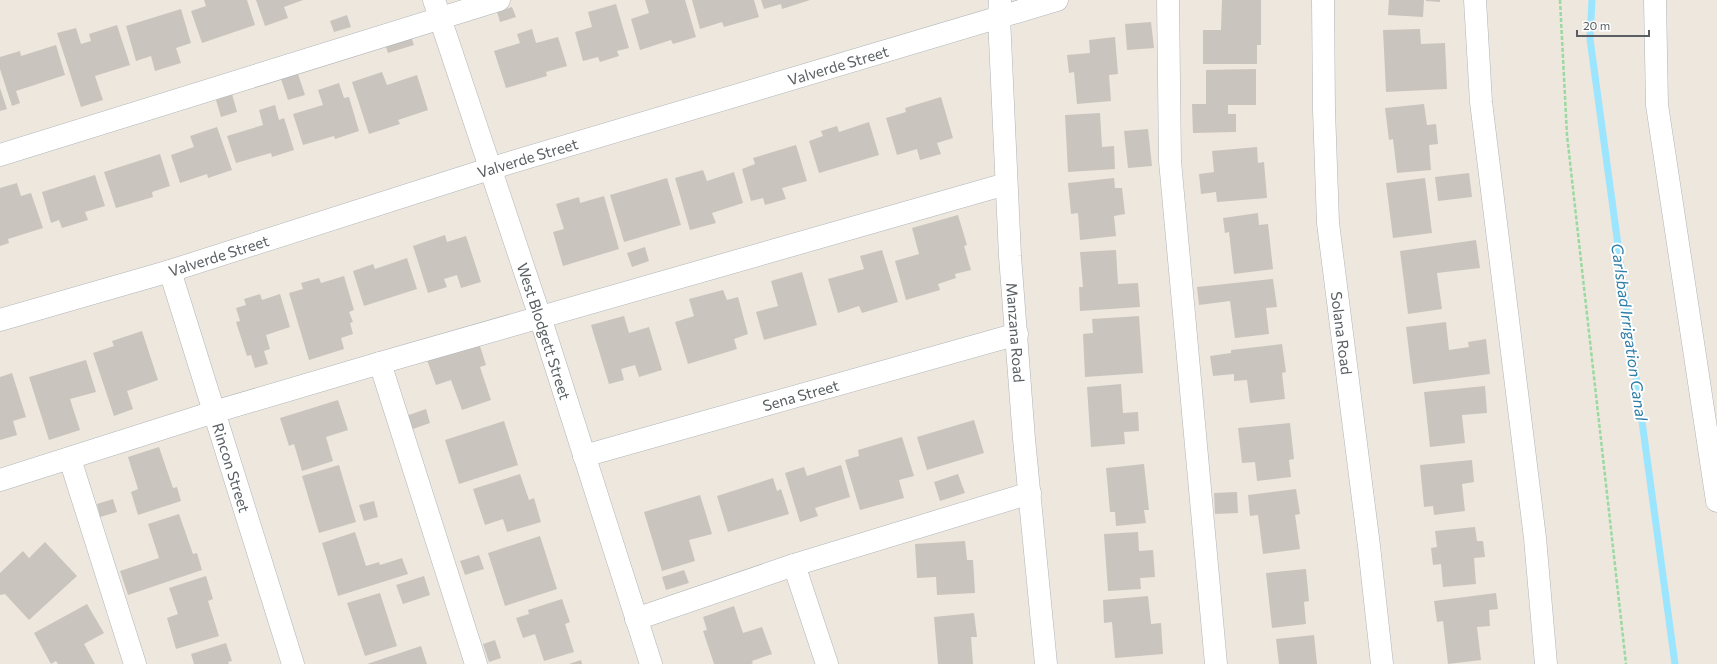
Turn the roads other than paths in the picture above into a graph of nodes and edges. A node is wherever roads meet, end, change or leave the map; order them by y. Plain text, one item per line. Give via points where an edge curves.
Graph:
1 (499, 0) edge
2 (1057, 0) edge
3 (1168, 0) edge
4 (1323, 0) edge
5 (1475, 0) edge
6 (1655, 0) edge
7 (437, 8) edge
8 (1000, 9) edge
9 (0, 155) edge
10 (489, 169) junction
11 (1006, 184) junction
12 (170, 270) junction
13 (540, 317) junction
14 (0, 320) edge
15 (1017, 334) junction
16 (380, 363) junction
17 (214, 412) junction
18 (584, 456) junction
19 (70, 459) junction
20 (0, 480) edge
21 (1030, 493) junction
22 (1717, 501) edge
23 (794, 565) junction
24 (636, 619) junction
25 (135, 664) edge
26 (293, 664) edge
27 (476, 664) edge
28 (651, 664) edge
29 (827, 664) edge
30 (1046, 664) edge
31 (1216, 664) edge
32 (1382, 664) edge
33 (1546, 664) edge

1 - 7 street
2 - 8 street, Valverde Street
3 - 31 street via 1170,161
4 - 32 street, Solana Road via 1328,224
5 - 33 street via 1481,102 1535,538
6 - 22 street via 1657,105
7 - 9 street
7 - 10 street, West Blodgett Street
8 - 10 street, Valverde Street
8 - 11 street, Manzana Road
10 - 12 street, Valverde Street
10 - 13 street, West Blodgett Street
11 - 13 street
11 - 15 street, Manzana Road
12 - 14 street, Valverde Street
12 - 17 street, Rincon Street
13 - 16 street
13 - 18 street, West Blodgett Street
15 - 18 street, Sena Street
15 - 21 street, Manzana Road
16 - 17 street
16 - 27 street
17 - 19 street
17 - 26 street, Rincon Street
18 - 24 street, West Blodgett Street
19 - 20 street
19 - 25 street
21 - 23 street
21 - 30 street, Manzana Road
23 - 24 street
23 - 29 street
24 - 28 street, West Blodgett Street

